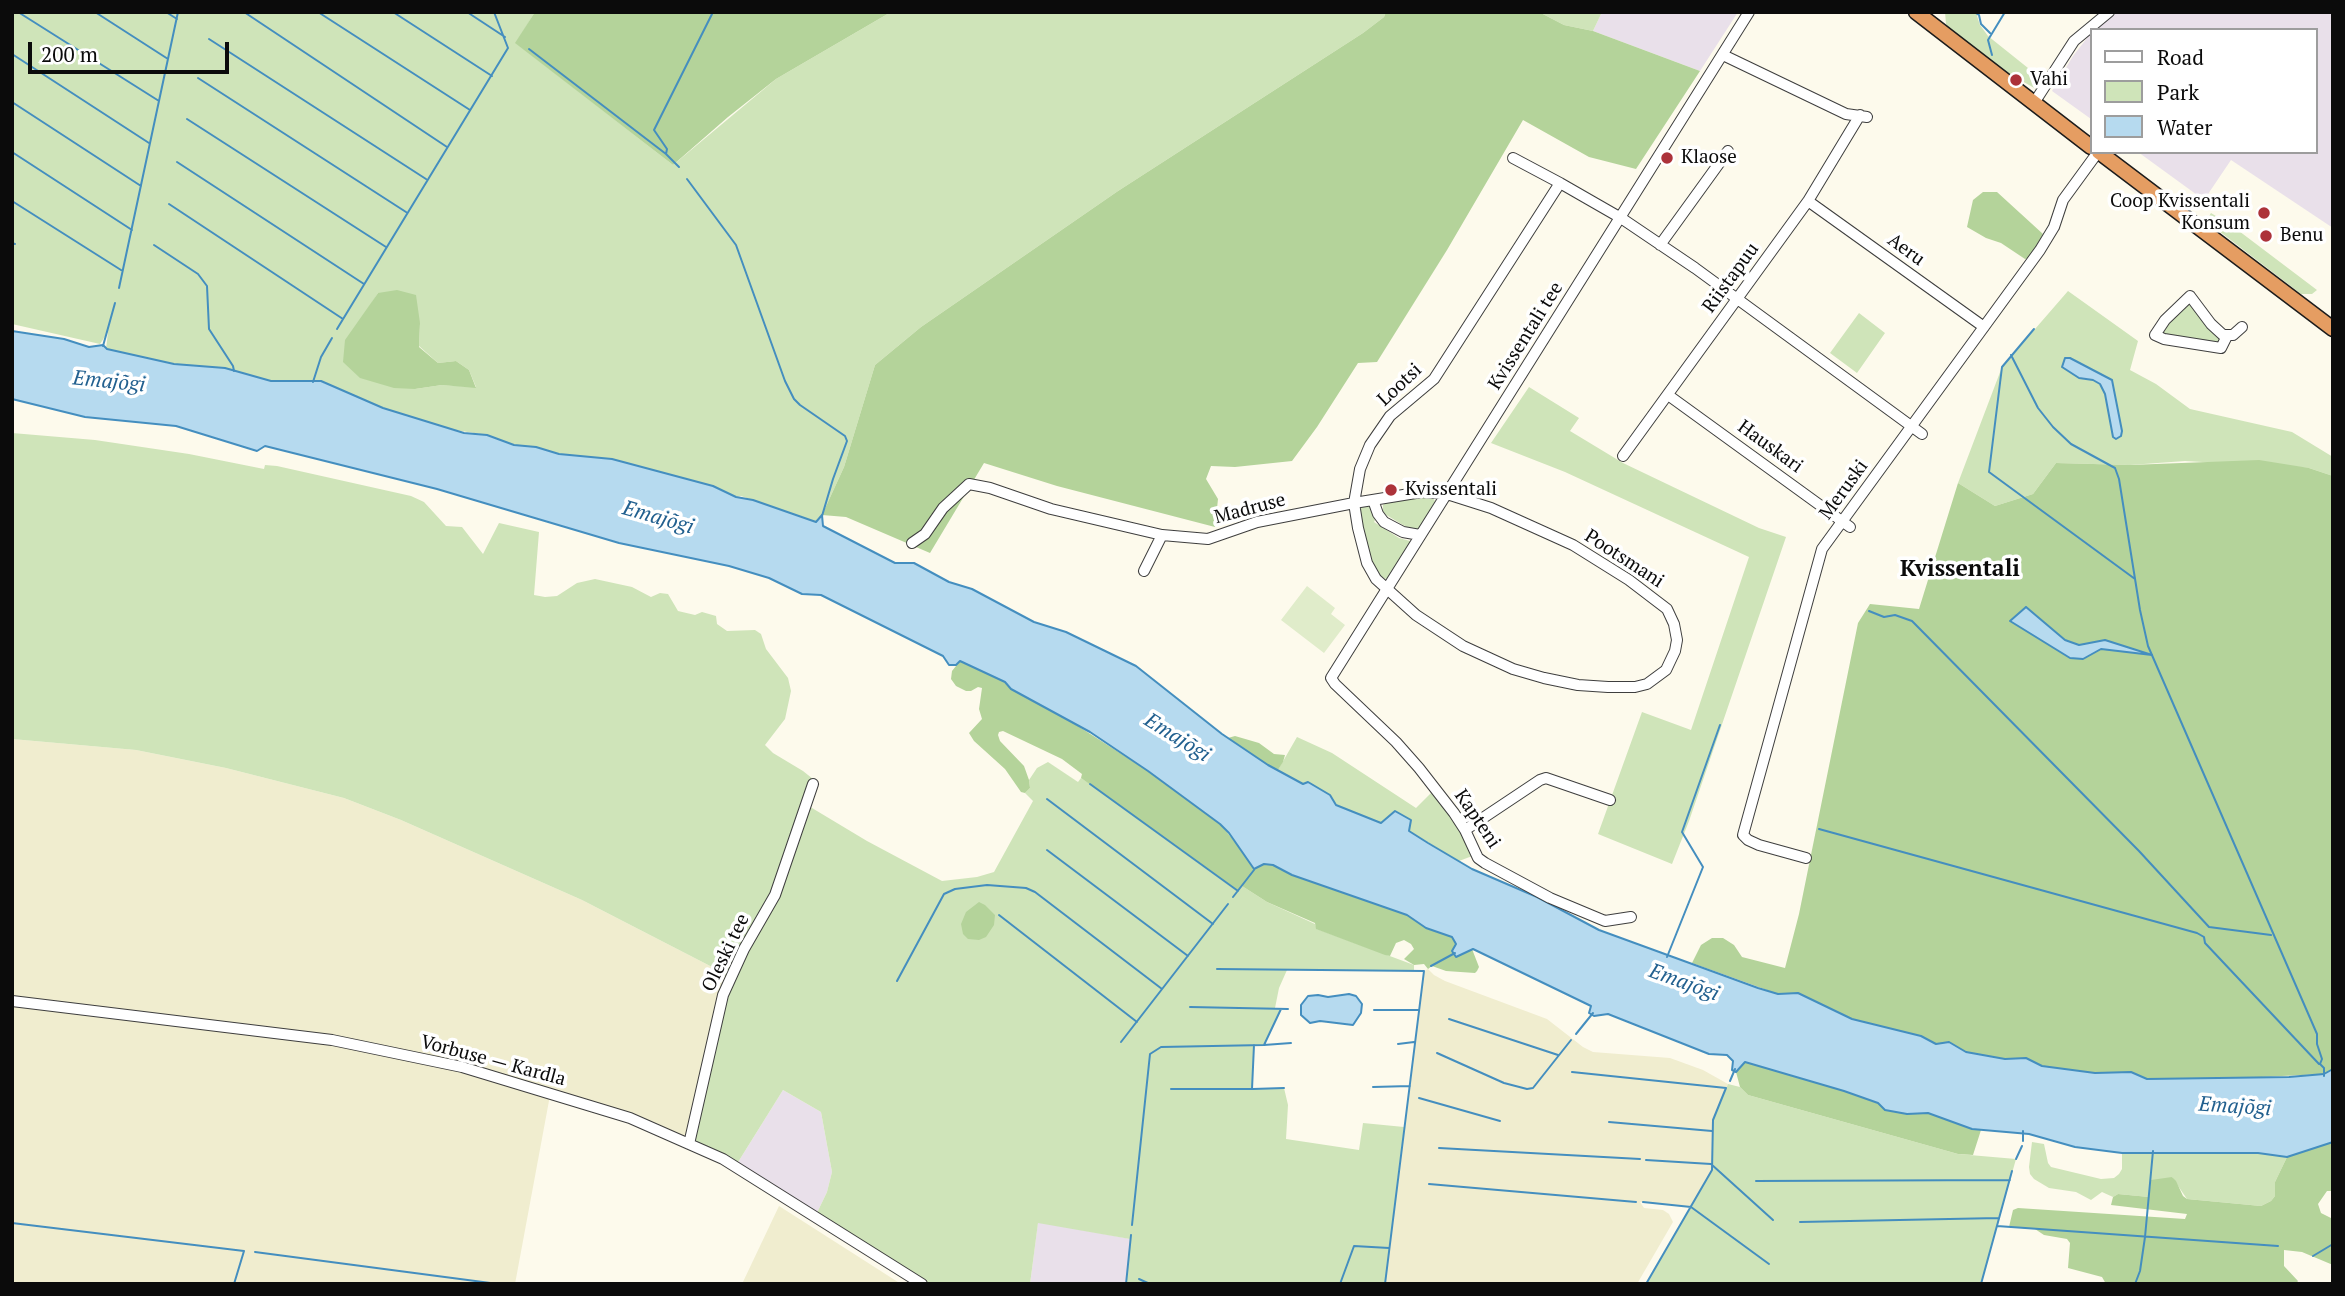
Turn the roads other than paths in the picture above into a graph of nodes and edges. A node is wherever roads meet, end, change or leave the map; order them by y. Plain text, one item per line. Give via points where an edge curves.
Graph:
1 (1749, 12) edge
2 (1916, 12) edge
3 (2109, 12) edge
4 (1723, 55) junction
5 (2034, 103) junction
6 (2090, 146) edge
7 (1728, 151) dead end
8 (2097, 154) edge
9 (2101, 154) edge
10 (1513, 158) dead end
11 (2116, 165) junction
12 (1560, 183) junction
13 (1808, 201) junction
14 (1621, 218) junction
15 (1660, 245) junction
16 (1738, 300) junction
17 (2333, 322) edge
18 (1984, 327) junction
19 (2242, 327) dead end
20 (2333, 329) edge
21 (2227, 336) junction
22 (1668, 395) junction
23 (1912, 426) junction
24 (1922, 434) dead end
25 (1623, 456) dead end
26 (1447, 494) junction
27 (1373, 500) junction
28 (1354, 503) junction
29 (1846, 524) junction
30 (1163, 535) junction
31 (1420, 535) junction
32 (912, 543) dead end
33 (1144, 571) dead end
34 (1387, 590) junction
35 (1331, 678) joint
36 (813, 784) dead end
37 (1611, 800) dead end
38 (1465, 830) junction
39 (1806, 858) dead end
40 (1631, 918) dead end
41 (12, 1001) edge
42 (688, 1144) junction
43 (922, 1284) edge

1 - 4 street, Kvissentali tee
2 - 5 highway
3 - 5 street via 2074,41
4 - 13 street, Riistapuu via 1846,114 1864,116
4 - 14 street, Kvissentali tee
5 - 6 highway
7 - 15 street
8 - 18 street, Meruski via 2063,200 2040,250
9 - 11 highway
10 - 12 street
11 - 17 highway via 2174,201
11 - 20 highway
12 - 14 street
12 - 28 street, Lootsi via 1434,379 1391,416 1370,445
13 - 16 street, Riistapuu
13 - 18 street, Aeru
14 - 15 street
14 - 26 street, Kvissentali tee
15 - 16 street
16 - 22 street, Riistapuu
16 - 23 street
18 - 23 street, Meruski
19 - 21 street
21 - 21 street via 2221,348 2155,335 2190,296 2211,324
22 - 25 street, Riistapuu
22 - 29 street, Hauskari
23 - 24 street
23 - 29 street, Meruski
26 - 27 street, Madruse via 1422,492
26 - 31 street, Kvissentali tee
26 - 34 street, Pootsmani via 1533,526 1646,592 1667,609 1674,624 1677,640 1670,664 1661,675 1635,687 1578,685 1513,670 1433,627
27 - 28 street, Madruse
27 - 31 street via 1384,522
28 - 30 street, Madruse via 1257,522 1208,539
28 - 34 street, Lootsi via 1367,563
29 - 39 street, Meruski via 1821,555 1744,835 1759,845
30 - 32 street, Madruse via 969,484
30 - 33 street
31 - 34 street, Kvissentali tee
34 - 35 street, Kvissentali tee
35 - 38 street, Kapteni via 1419,768
36 - 42 street, Oleski tee via 775,895 723,995
37 - 38 street via 1546,778
38 - 40 street, Kapteni via 1478,858 1550,898 1605,921
41 - 42 street, Vorbuse — Kardla via 299,1034 463,1067 630,1118
42 - 43 street, Vorbuse — Kardla via 723,1159

